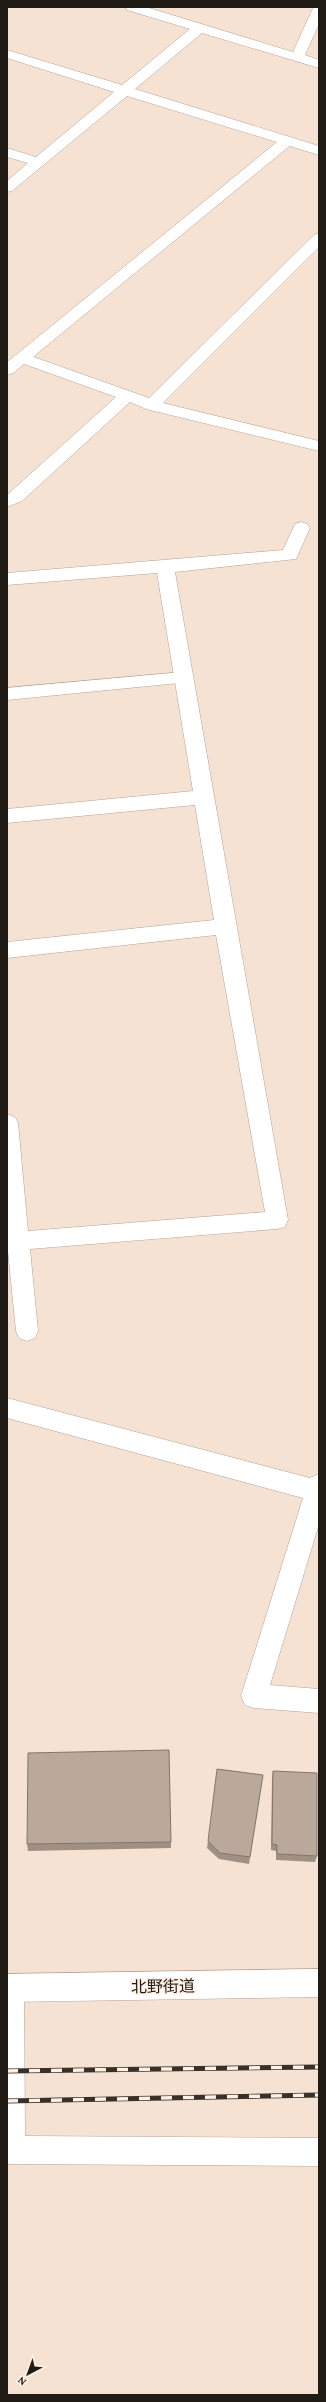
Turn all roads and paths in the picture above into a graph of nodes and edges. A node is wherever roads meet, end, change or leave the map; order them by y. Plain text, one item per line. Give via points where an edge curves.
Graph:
1 (132, 7) edge
2 (319, 10) edge
3 (200, 28) junction
4 (7, 54) edge
5 (297, 57) junction
6 (319, 64) edge
7 (125, 90) junction
8 (288, 141) junction
9 (319, 151) edge
10 (7, 152) edge
11 (38, 162) junction
12 (7, 188) edge
13 (319, 238) edge
14 (22, 358) junction
15 (7, 370) edge
16 (127, 396) junction
17 (152, 405) junction
18 (319, 446) edge
19 (7, 502) edge
20 (301, 528) dead end
21 (165, 568) junction
22 (7, 579) edge
23 (183, 678) junction
24 (7, 694) edge
25 (203, 797) junction
26 (7, 816) edge
27 (225, 926) junction
28 (7, 950) edge
29 (7, 1123) edge
30 (18, 1241) junction
31 (27, 1331) dead end
32 (7, 1408) edge
33 (318, 1488) edge
34 (319, 1701) edge
35 (319, 1983) edge
36 (8, 1988) edge
37 (9, 2150) edge
38 (319, 2152) edge

1 - 3 street
2 - 5 street
3 - 5 street
3 - 7 street
4 - 7 street
5 - 6 street
7 - 8 street
7 - 11 street
8 - 9 street
8 - 14 street
10 - 11 street
11 - 12 street
13 - 17 street
14 - 15 street
14 - 16 street
16 - 17 street
16 - 19 street via 16,497
17 - 18 street
20 - 21 street via 290,555
21 - 22 street
21 - 23 street
23 - 24 street
23 - 25 street
25 - 26 street
25 - 27 street
27 - 28 street
27 - 30 street via 277,1220
29 - 30 street
30 - 31 street
32 - 33 street
33 - 34 street via 254,1696
35 - 36 street, 北野街道
36 - 37 street
37 - 38 street

